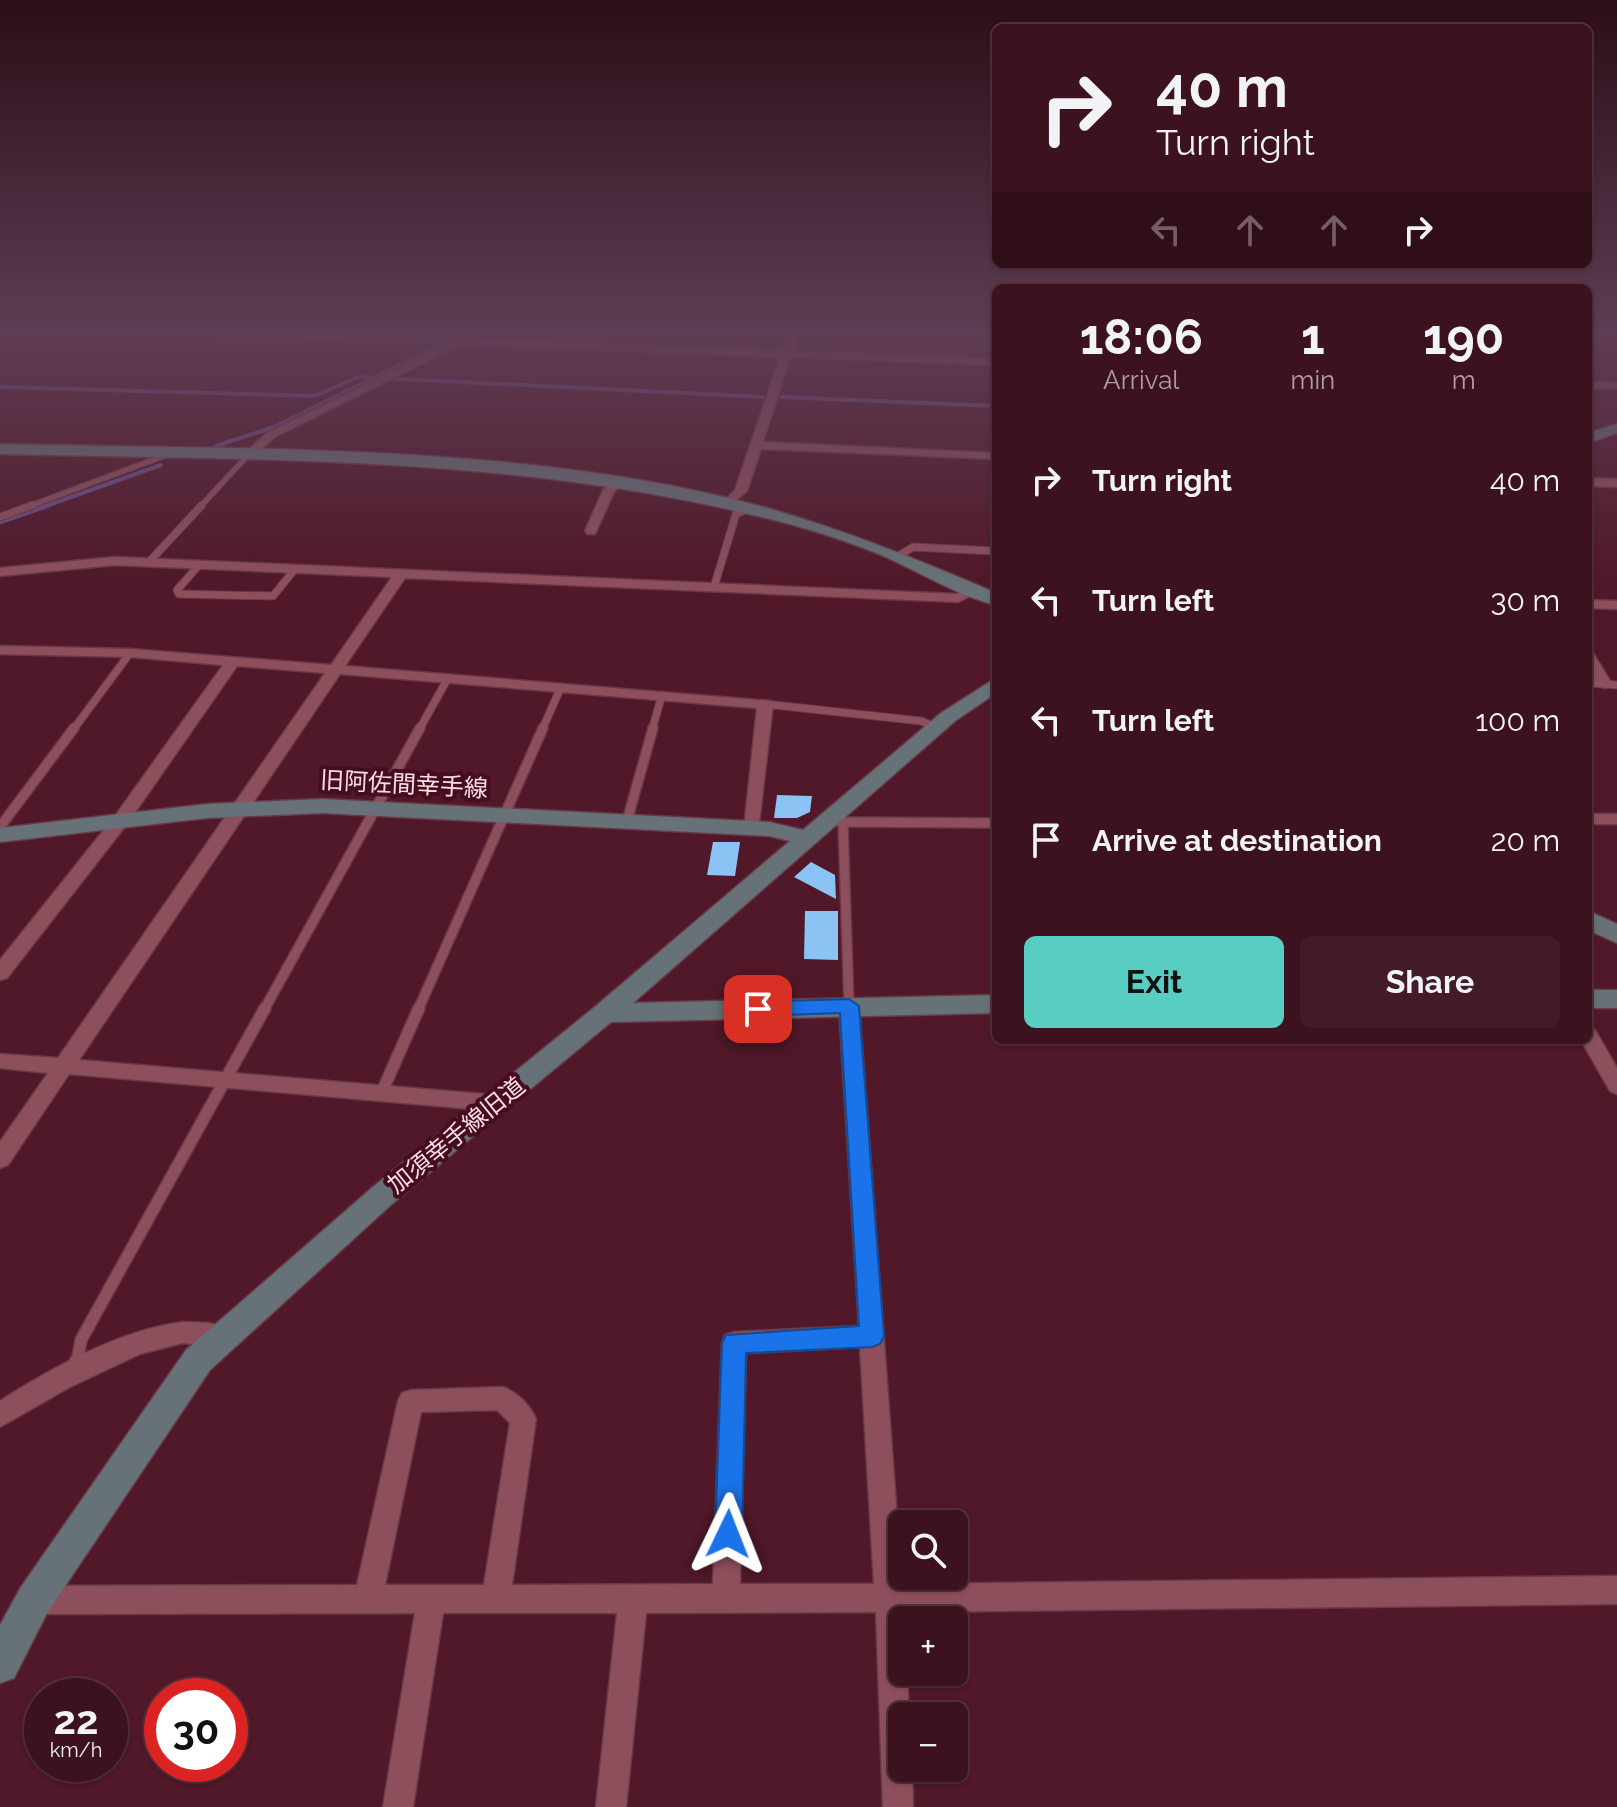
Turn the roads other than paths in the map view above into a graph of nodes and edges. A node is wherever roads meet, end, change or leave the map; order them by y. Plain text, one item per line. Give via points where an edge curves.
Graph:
1 (315, 413) edge
2 (767, 413) edge
3 (1617, 428) edge
4 (1592, 437) edge
5 (757, 445) junction
6 (0, 449) edge
7 (169, 454) junction
8 (992, 456) edge
9 (246, 457) junction
10 (619, 481) junction
11 (1592, 482) edge
12 (1617, 483) edge
13 (729, 502) junction
14 (749, 508) junction
15 (0, 517) edge
16 (591, 531) dead end
17 (992, 551) edge
18 (900, 555) junction
19 (149, 562) junction
20 (199, 565) junction
21 (295, 569) junction
22 (0, 572) edge
23 (402, 572) junction
24 (714, 587) junction
25 (976, 590) junction
26 (992, 598) edge
27 (1592, 604) edge
28 (1617, 605) edge
29 (130, 653) junction
30 (3, 654) edge
31 (233, 661) junction
32 (1592, 661) edge
33 (333, 668) junction
34 (448, 678) junction
35 (1611, 684) edge
36 (561, 687) junction
37 (992, 687) edge
38 (662, 695) junction
39 (765, 704) junction
40 (935, 727) junction
41 (379, 807) junction
42 (241, 808) junction
43 (505, 815) junction
44 (1592, 819) edge
45 (1617, 819) edge
46 (121, 820) junction
47 (627, 821) junction
48 (836, 821) junction
49 (992, 823) edge
50 (0, 827) edge
51 (752, 828) junction
52 (0, 835) edge
53 (807, 838) junction
54 (1592, 921) edge
55 (1617, 935) edge
56 (0, 973) edge
57 (1592, 999) edge
58 (1617, 999) edge
59 (992, 1004) edge
60 (849, 1006) junction
61 (605, 1013) junction
62 (1592, 1042) edge
63 (0, 1061) edge
64 (63, 1065) junction
65 (222, 1082) junction
66 (1617, 1086) edge
67 (381, 1094) junction
68 (495, 1103) junction
69 (0, 1159) edge
70 (872, 1336) junction
71 (227, 1337) junction
72 (78, 1372) junction
73 (1, 1411) edge
74 (1617, 1590) edge
75 (633, 1598) junction
76 (726, 1598) junction
77 (889, 1598) junction
78 (368, 1599) junction
79 (431, 1599) junction
80 (496, 1599) junction
81 (34, 1600) junction
82 (0, 1664) edge
83 (398, 1807) edge
84 (611, 1807) edge
85 (898, 1807) edge

1 - 9 street via 271,435
2 - 5 street
3 - 4 street
5 - 8 street
5 - 13 street via 741,491
6 - 7 street
7 - 9 street
7 - 15 lane
9 - 10 street via 460,464
9 - 19 lane
10 - 13 street
10 - 16 street via 609,490
11 - 12 street
13 - 14 street
14 - 18 street
14 - 24 lane via 736,514
17 - 18 lane via 913,547
18 - 25 street
19 - 20 street
19 - 22 street
20 - 21 street
20 - 21 lane via 179,594 273,596
21 - 23 street
23 - 24 street
23 - 33 street
24 - 25 street via 958,598
25 - 26 street
27 - 28 street
29 - 30 street
29 - 31 street
29 - 50 lane
31 - 33 street
31 - 46 street
32 - 35 street
33 - 34 street
33 - 42 street
34 - 36 street
34 - 41 lane
36 - 38 street
36 - 43 lane
37 - 40 street, 加須幸手線旧道
38 - 39 street
38 - 47 lane
39 - 40 lane via 921,721
39 - 51 street
40 - 48 street, 加須幸手線旧道
41 - 42 street, 旧阿佐間幸手線
41 - 43 street, 旧阿佐間幸手線
41 - 65 lane
42 - 46 street, 旧阿佐間幸手線
42 - 64 street
43 - 47 street, 旧阿佐間幸手線
43 - 67 lane
44 - 45 street
46 - 52 street, 旧阿佐間幸手線
46 - 56 street
47 - 51 street, 旧阿佐間幸手線
48 - 49 lane
48 - 53 street, 加須幸手線旧道
48 - 60 lane
51 - 53 street, 旧阿佐間幸手線
53 - 61 street, 加須幸手線旧道
54 - 55 street
57 - 58 street
59 - 60 street
60 - 61 street
60 - 70 street
61 - 68 street, 加須幸手線旧道
62 - 66 street
63 - 64 street
64 - 65 street
64 - 69 street
65 - 67 street
65 - 72 lane via 81,1340
67 - 68 street
68 - 71 street, 加須幸手線旧道 via 383,1195
70 - 76 street via 734,1343
70 - 77 street
71 - 72 street via 176,1333
71 - 81 street, 加須幸手線旧道 via 198,1360
72 - 73 street
74 - 77 street
75 - 76 street
75 - 80 street
75 - 84 street
76 - 77 street
77 - 85 street
78 - 79 street
78 - 80 street via 411,1401 503,1398 523,1419
78 - 81 street
79 - 80 street
79 - 83 street
81 - 82 street, 加須幸手線旧道

